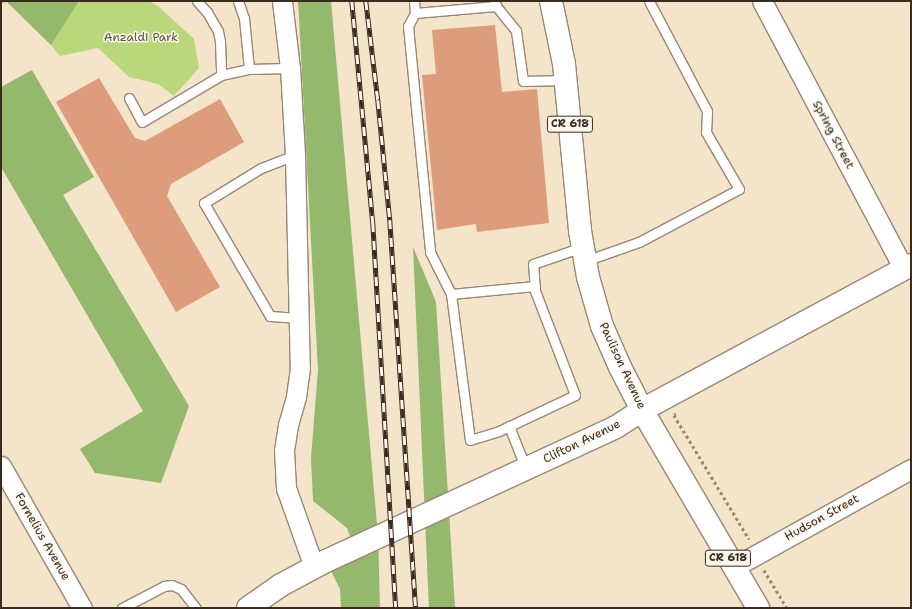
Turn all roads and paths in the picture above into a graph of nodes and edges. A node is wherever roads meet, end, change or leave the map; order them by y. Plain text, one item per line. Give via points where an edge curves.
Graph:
1 (197, 1) edge
2 (238, 1) edge
3 (282, 1) edge
4 (414, 1) edge
5 (552, 1) edge
6 (649, 1) edge
7 (762, 1) edge
8 (496, 4) edge
9 (415, 13) junction
10 (290, 68) junction
11 (249, 69) junction
12 (221, 75) junction
13 (565, 80) junction
14 (129, 98) dead end
15 (295, 155) junction
16 (584, 254) junction
17 (907, 267) edge
18 (535, 286) junction
19 (451, 294) junction
20 (299, 318) junction
21 (642, 410) junction
22 (681, 411) dead end
23 (509, 426) junction
24 (1, 466) edge
25 (526, 469) junction
26 (911, 469) edge
27 (755, 536) dead end
28 (771, 566) dead end
29 (314, 567) junction
30 (734, 567) junction
31 (82, 608) edge
32 (122, 608) edge
33 (196, 608) edge
34 (248, 608) edge
35 (758, 608) edge
36 (787, 608) edge

1 - 12 lane via 218,31
2 - 11 lane via 244,18
3 - 10 street
4 - 9 lane
5 - 13 main road, Paulison Avenue / CR 618
6 - 16 lane via 707,111 706,132 739,189 639,242
7 - 17 street, Spring Street
8 - 9 lane
8 - 13 lane via 516,32 523,81
9 - 19 lane via 408,26 430,252
10 - 11 lane
10 - 15 street
11 - 12 lane
12 - 14 lane via 142,122
13 - 16 main road, Paulison Avenue / CR 618
15 - 20 street
15 - 20 lane via 261,168 204,203 270,316
16 - 18 lane via 533,264
16 - 21 main road, Paulison Avenue / CR 618 via 602,326
17 - 21 main road, Clifton Avenue
18 - 19 lane
18 - 23 lane via 575,394
19 - 23 lane via 470,440
20 - 29 street via 300,368 284,450 286,481 292,508
21 - 25 main road, Clifton Avenue via 616,427
21 - 30 main road, Paulison Avenue / CR 618
22 - 27 path via 674,415 748,539
23 - 25 lane
24 - 31 street, Fornelius Avenue
25 - 29 main road, Clifton Avenue
26 - 30 street, Hudson Street
28 - 36 path via 764,570
29 - 34 main road, Clifton Avenue via 281,585
30 - 35 main road, Paulison Avenue / CR 618
32 - 33 lane via 164,586 172,585 181,589

